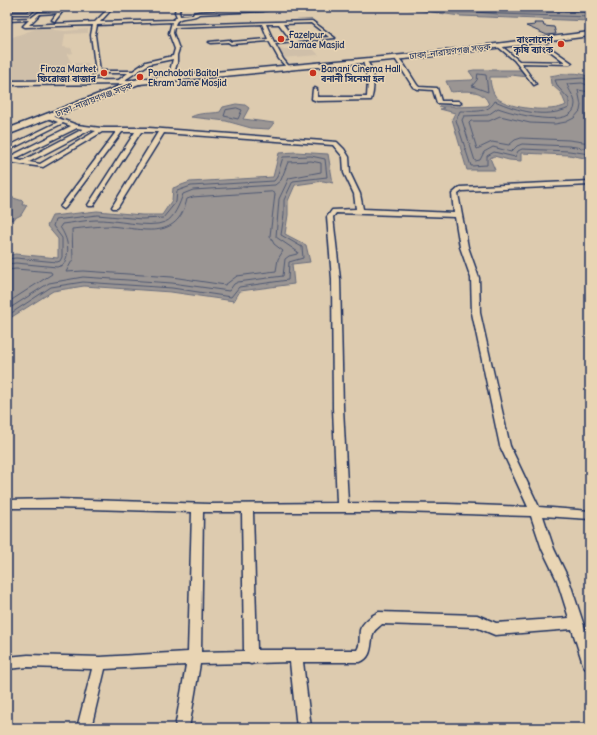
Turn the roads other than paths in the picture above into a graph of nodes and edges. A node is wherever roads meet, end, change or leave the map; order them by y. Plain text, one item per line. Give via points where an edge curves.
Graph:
1 (35, 7) edge
2 (107, 7) edge
3 (178, 7) edge
4 (274, 7) edge
5 (192, 10) dead end
6 (223, 12) junction
7 (7, 14) edge
8 (179, 16) junction
9 (7, 20) edge
10 (31, 20) junction
11 (54, 20) dead end
12 (96, 23) junction
13 (264, 23) junction
14 (280, 23) junction
15 (174, 24) junction
16 (224, 24) junction
17 (590, 34) edge
18 (232, 37) dead end
19 (333, 38) junction
20 (271, 40) junction
21 (539, 41) junction
22 (211, 42) dead end
23 (294, 42) junction
24 (337, 43) dead end
25 (498, 45) junction
26 (175, 57) junction
27 (396, 58) junction
28 (365, 61) junction
29 (519, 62) junction
30 (289, 69) junction
31 (98, 72) junction
32 (134, 72) junction
33 (170, 79) junction
34 (90, 82) junction
35 (118, 82) junction
36 (138, 82) junction
37 (7, 83) edge
38 (534, 84) dead end
39 (315, 89) dead end
40 (458, 103) dead end
41 (47, 116) junction
42 (62, 122) junction
43 (76, 126) junction
44 (89, 128) junction
45 (101, 130) junction
46 (120, 130) junction
47 (139, 130) junction
48 (162, 131) junction
49 (7, 132) edge
50 (7, 149) edge
51 (8, 160) edge
52 (23, 163) junction
53 (590, 183) edge
54 (91, 205) dead end
55 (115, 207) dead end
56 (63, 208) dead end
57 (360, 211) junction
58 (458, 215) junction
59 (7, 504) edge
60 (343, 507) junction
61 (198, 508) junction
62 (247, 508) junction
63 (535, 510) junction
64 (590, 515) edge
65 (577, 623) junction
66 (296, 657) junction
67 (194, 658) junction
68 (251, 658) junction
69 (100, 663) junction
70 (7, 664) edge
71 (590, 664) edge
72 (84, 728) edge
73 (182, 728) edge
74 (304, 728) edge

1 - 7 street via 29,13
2 - 12 street via 108,11
3 - 8 street
4 - 6 street
5 - 8 street
6 - 8 street
6 - 16 street via 226,18
8 - 15 street
9 - 10 street
10 - 11 street via 39,13 60,12
10 - 12 street via 25,26
12 - 15 street
12 - 31 street via 93,35
13 - 14 street
13 - 16 street
13 - 20 street
14 - 19 street via 312,22
14 - 23 street
15 - 16 street
15 - 26 street via 171,33 176,48
17 - 21 highway, ঢাকা-নারায়ণগঞ্জ সড়ক
18 - 20 street
19 - 23 street
19 - 24 street
20 - 22 street
20 - 23 street
20 - 30 street
21 - 25 highway, ঢাকা-নারায়ণগঞ্জ সড়ক
21 - 29 street via 570,63
25 - 27 highway, ঢাকা-নারায়ণগঞ্জ সড়ক
25 - 29 street
26 - 32 street via 148,64
26 - 33 street
27 - 28 highway, ঢাকা-নারায়ণগঞ্জ সড়ক
27 - 40 street via 404,66 415,86 435,89 439,102
28 - 30 highway, ঢাকা-নারায়ণগঞ্জ সড়ক
28 - 39 street via 371,71 369,99 315,98
29 - 38 street
30 - 33 highway, ঢাকা-নারায়ণগঞ্জ সড়ক
31 - 32 street
31 - 34 street
32 - 35 street
33 - 36 highway, ঢাকা-নারায়ণগঞ্জ সড়ক
34 - 35 main road
34 - 37 main road
35 - 36 main road
36 - 41 highway, ঢাকা-নারায়ণগঞ্জ সড়ক
41 - 42 street
41 - 49 highway, ঢাকা-নারায়ণগঞ্জ সড়ক
42 - 43 street
42 - 50 street
43 - 44 street
43 - 51 street
44 - 45 street
44 - 52 street
45 - 46 street
45 - 52 street via 41,166
46 - 47 street
46 - 56 street
47 - 48 street
47 - 54 street
48 - 55 street
48 - 57 street via 204,136 334,143 346,157 347,172 357,194
51 - 52 street
53 - 58 street via 460,189 455,194
57 - 58 street
57 - 60 street via 334,211 330,217 336,279
58 - 63 street via 464,247 475,278 476,313 505,446
59 - 61 street
60 - 62 street
60 - 63 street
61 - 62 street
61 - 67 street
62 - 68 street
63 - 64 street
63 - 65 street
65 - 66 street via 495,629 476,621 380,618 367,630 365,649 360,656
65 - 71 street
66 - 68 street
66 - 74 street
67 - 68 street
67 - 69 street
67 - 73 street
69 - 70 street via 28,661
69 - 72 street

